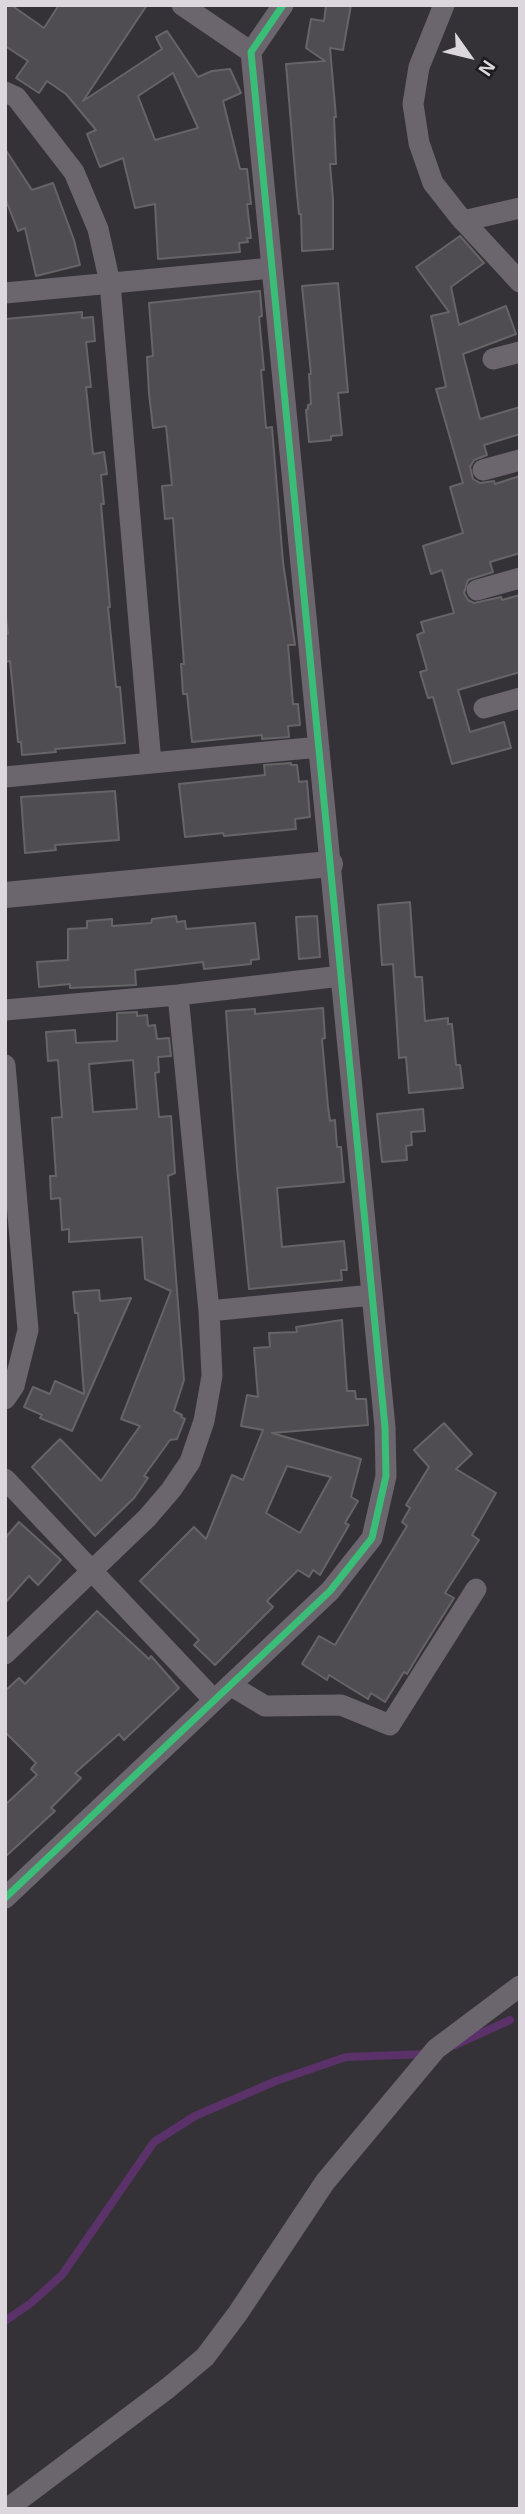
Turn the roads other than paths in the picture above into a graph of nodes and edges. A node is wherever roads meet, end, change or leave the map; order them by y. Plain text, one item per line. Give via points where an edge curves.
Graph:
1 (182, 5) edge
2 (283, 5) edge
3 (444, 5) edge
4 (251, 52) junction
5 (5, 92) edge
6 (520, 208) edge
7 (463, 221) junction
8 (272, 268) junction
9 (520, 282) edge
10 (110, 283) junction
11 (5, 293) edge
12 (520, 352) edge
13 (493, 359) dead end
14 (520, 460) edge
15 (483, 470) dead end
16 (520, 578) edge
17 (477, 590) dead end
18 (520, 698) edge
19 (484, 708) dead end
20 (319, 747) junction
21 (151, 763) junction
22 (5, 777) edge
23 (330, 864) junction
24 (5, 895) edge
25 (341, 975) junction
26 (178, 995) junction
27 (5, 1010) edge
28 (5, 1065) edge
29 (372, 1295) junction
30 (209, 1311) junction
31 (5, 1399) edge
32 (5, 1479) edge
33 (92, 1571) junction
34 (476, 1589) dead end
35 (5, 1654) edge
36 (230, 1685) junction
37 (215, 1700) junction
38 (5, 1898) edge
39 (520, 1986) edge
40 (7, 2509) edge

1 - 4 street
2 - 4 street
3 - 7 street via 419,67 413,104 419,143 433,183
4 - 8 street
5 - 10 street via 16,97 74,172 98,229
6 - 7 street
7 - 9 street
8 - 10 street
8 - 20 street
10 - 11 street
10 - 21 street
12 - 13 street
14 - 15 street
16 - 17 street
18 - 19 street
20 - 21 street
20 - 23 street
21 - 22 street
23 - 24 street
23 - 25 street
25 - 26 street
25 - 29 street
26 - 27 street
26 - 30 street
28 - 31 street via 28,1330 18,1374
29 - 30 street
29 - 36 street via 386,1476 372,1538 330,1591
30 - 33 street via 212,1377 190,1462 147,1518
32 - 33 street
33 - 35 street
33 - 37 street
34 - 36 street via 390,1725 341,1705 265,1706
36 - 37 street
37 - 38 street
39 - 40 street via 436,2049 325,2182 205,2357

